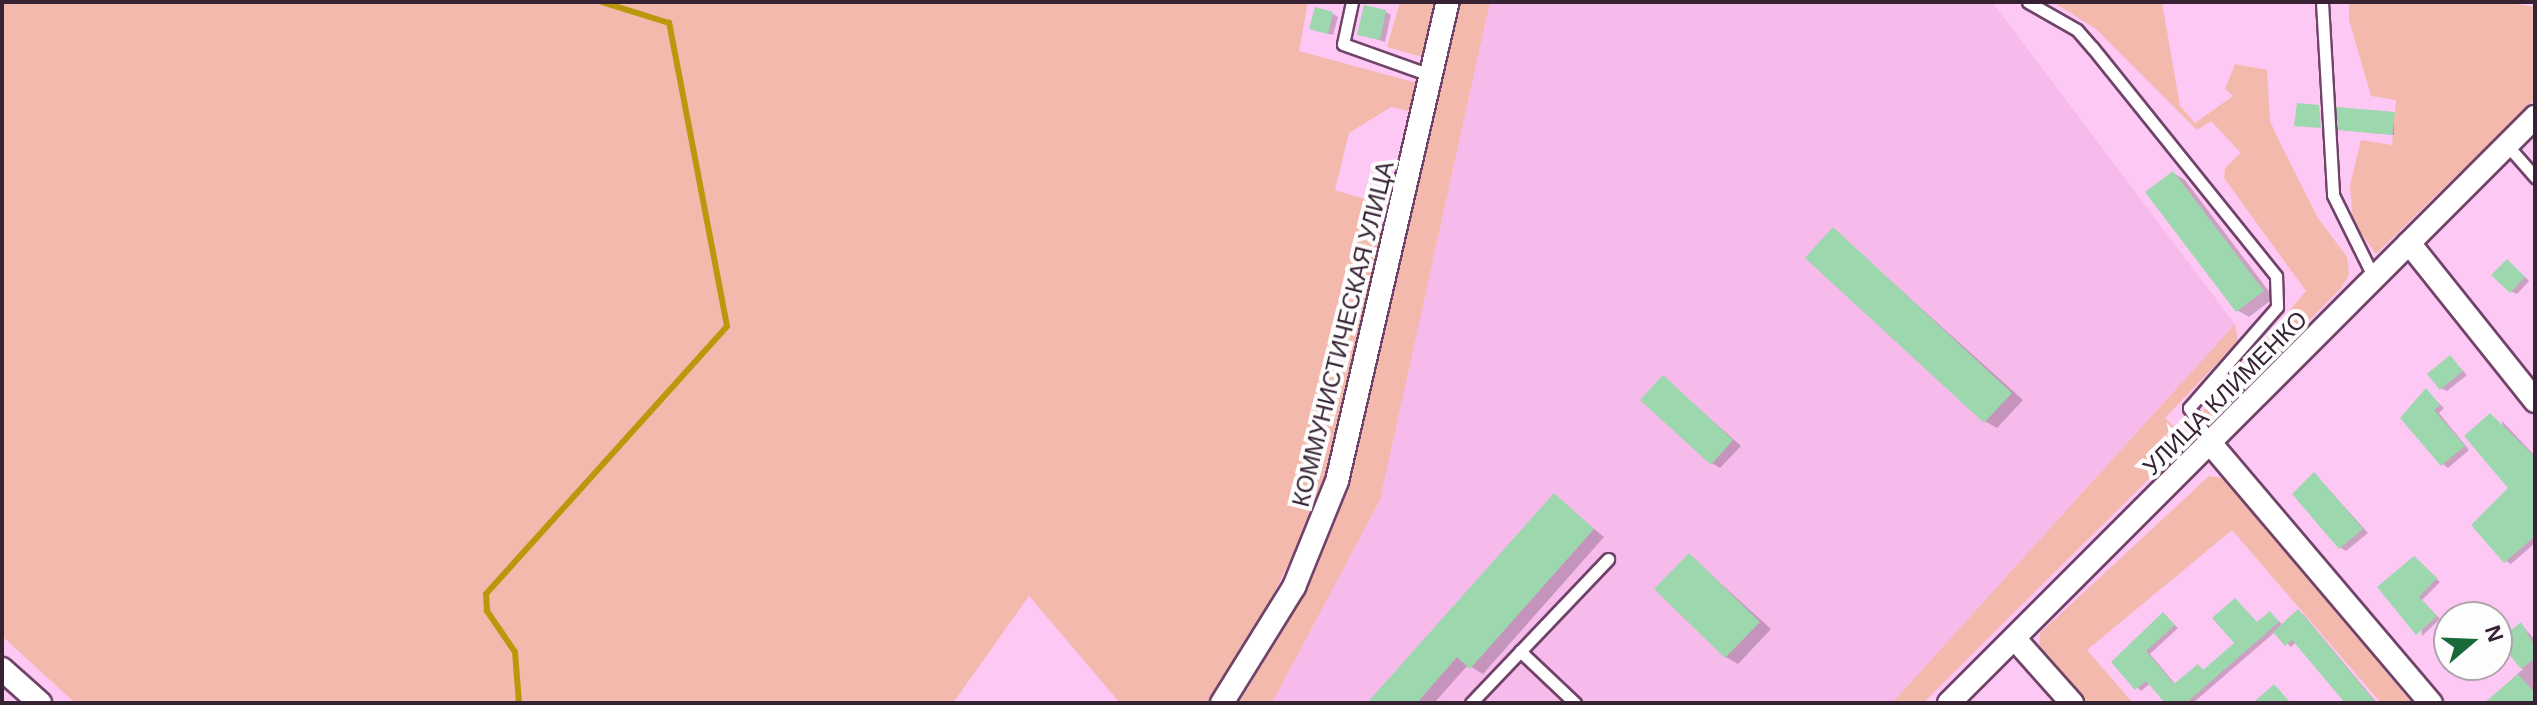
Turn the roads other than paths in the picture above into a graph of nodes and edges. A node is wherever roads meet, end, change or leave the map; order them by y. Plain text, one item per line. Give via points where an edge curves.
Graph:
1 (1352, 2) edge
2 (1448, 2) edge
3 (2028, 2) edge
4 (2322, 2) edge
5 (1433, 76) junction
6 (2535, 117) edge
7 (2507, 145) junction
8 (2535, 177) edge
9 (2409, 243) junction
10 (2374, 278) junction
11 (2535, 401) edge
12 (2211, 444) junction
13 (1608, 559) dead end
14 (2015, 639) junction
15 (1520, 651) junction
16 (2, 669) edge
17 (40, 703) edge
18 (1222, 703) edge
19 (1471, 703) edge
20 (1575, 703) edge
21 (1949, 703) edge
22 (2072, 703) edge
23 (2431, 703) edge

1 - 5 lane via 1343,44
2 - 5 street, КОММУНИСТИЧЕСКАЯ УЛИЦА
3 - 12 lane via 2077,30 2276,276 2277,307 2189,408
4 - 10 lane via 2333,195
5 - 18 street, КОММУНИСТИЧЕСКАЯ УЛИЦА via 1337,481 1294,587
6 - 7 street, УЛИЦА КЛИМЕНКО
7 - 8 lane
7 - 9 street, УЛИЦА КЛИМЕНКО
9 - 10 street, УЛИЦА КЛИМЕНКО
9 - 11 street
10 - 12 street, УЛИЦА КЛИМЕНКО
12 - 14 street, УЛИЦА КЛИМЕНКО
12 - 23 street
13 - 15 lane
14 - 21 street, УЛИЦА КЛИМЕНКО
14 - 22 street
15 - 19 lane
15 - 20 lane
16 - 17 street

